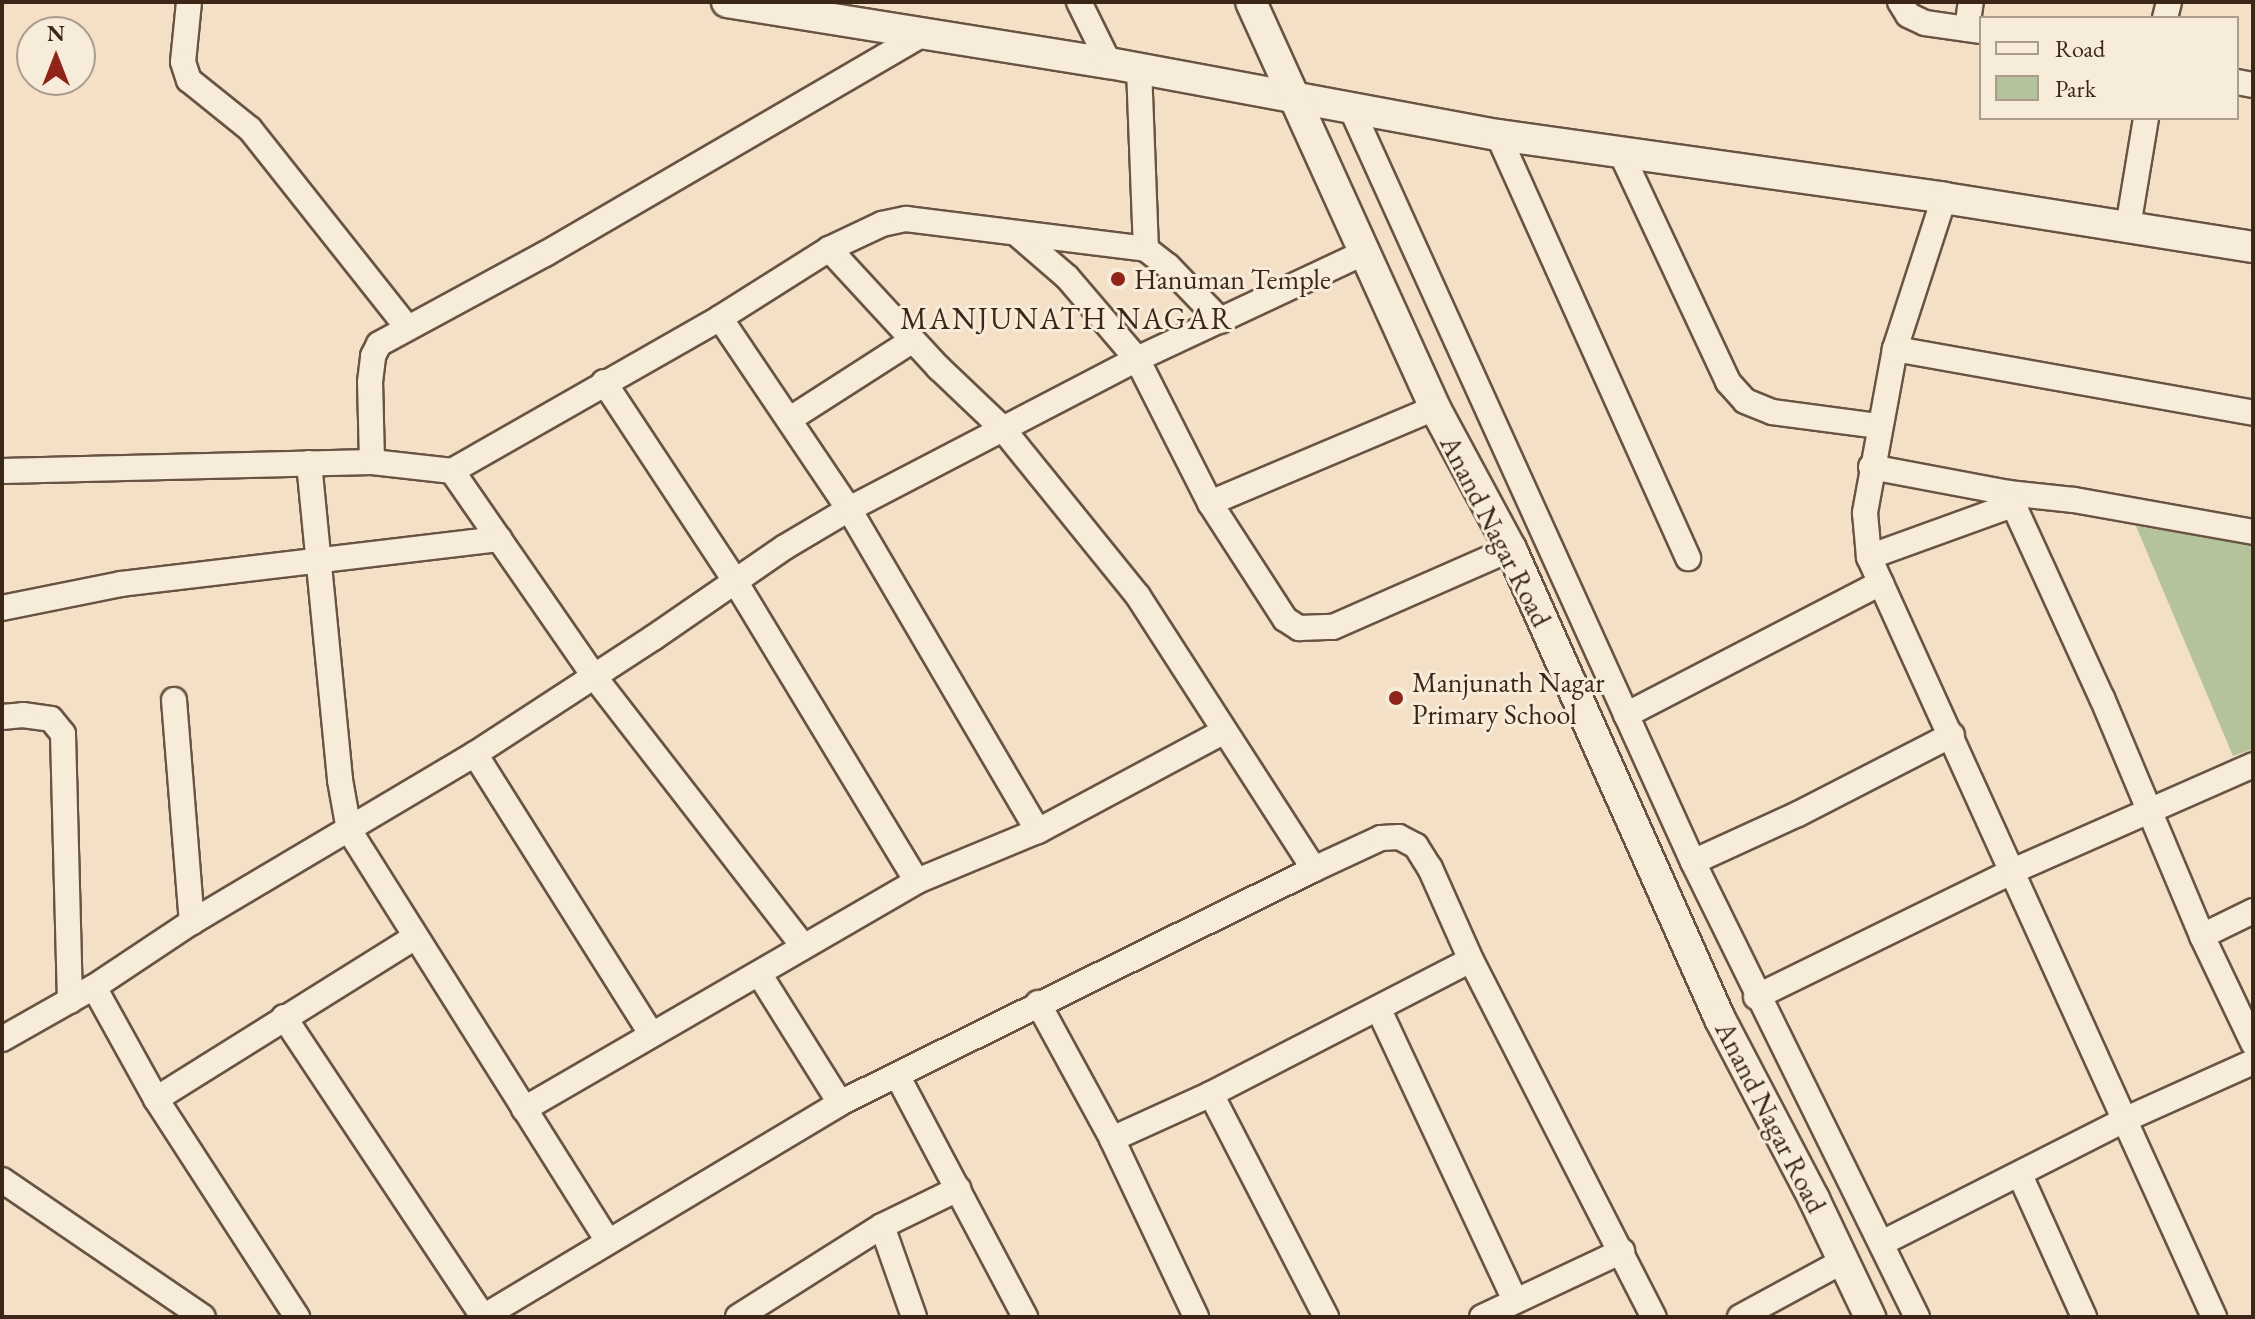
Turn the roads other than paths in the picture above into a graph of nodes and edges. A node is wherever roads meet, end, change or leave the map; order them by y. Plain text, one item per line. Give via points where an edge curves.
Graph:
1 (189, 2) edge
2 (727, 2) edge
3 (1079, 2) edge
4 (1251, 2) edge
5 (1900, 2) edge
6 (1971, 2) edge
7 (1974, 30) edge
8 (922, 35) junction
9 (1109, 63) junction
10 (1139, 68) junction
11 (1293, 98) junction
12 (1351, 108) junction
13 (2146, 120) edge
14 (1498, 135) junction
15 (1620, 151) junction
16 (1944, 198) junction
17 (2128, 227) junction
18 (1017, 234) junction
19 (2253, 247) edge
20 (829, 249) junction
21 (1146, 249) junction
22 (1363, 253) junction
23 (720, 318) junction
24 (1221, 321) junction
25 (406, 326) junction
26 (913, 340) junction
27 (1895, 349) junction
28 (1137, 359) junction
29 (604, 382) junction
30 (1435, 408) junction
31 (2253, 413) edge
32 (790, 419) junction
33 (1879, 426) junction
34 (1002, 428) junction
35 (372, 462) junction
36 (309, 463) junction
37 (1871, 467) junction
38 (2, 471) edge
39 (452, 471) junction
40 (2011, 499) junction
41 (1210, 503) junction
42 (849, 509) junction
43 (2253, 532) edge
44 (499, 539) junction
45 (1511, 549) junction
46 (1869, 557) junction
47 (1688, 558) dead end
48 (320, 563) junction
49 (735, 581) junction
50 (1881, 583) junction
51 (2, 608) edge
52 (593, 675) junction
53 (174, 700) dead end
54 (1626, 715) junction
55 (2, 717) edge
56 (1223, 732) junction
57 (1952, 735) junction
58 (475, 754) junction
59 (2253, 765) edge
60 (2150, 808) junction
61 (349, 830) junction
62 (1038, 831) junction
63 (1693, 862) junction
64 (1314, 869) junction
65 (2013, 871) junction
66 (917, 881) junction
67 (2253, 911) edge
68 (192, 922) junction
69 (2202, 936) junction
70 (415, 937) junction
71 (803, 946) junction
72 (1471, 960) junction
73 (760, 975) junction
74 (94, 987) junction
75 (1756, 997) junction
76 (70, 1001) junction
77 (1038, 1003) junction
78 (1379, 1010) junction
79 (284, 1017) junction
80 (651, 1034) junction
81 (2, 1039) edge
82 (2253, 1043) edge
83 (2253, 1062) edge
84 (897, 1075) junction
85 (1211, 1094) junction
86 (156, 1099) junction
87 (840, 1103) junction
88 (524, 1109) junction
89 (2124, 1120) junction
90 (1112, 1139) junction
91 (2020, 1175) junction
92 (2, 1180) edge
93 (958, 1189) junction
94 (882, 1226) junction
95 (608, 1241) junction
96 (1882, 1243) junction
97 (1622, 1251) junction
98 (1845, 1260) junction
99 (1515, 1300) junction
100 (1014, 1313) edge
101 (203, 1317) edge
102 (297, 1317) edge
103 (483, 1317) edge
104 (738, 1317) edge
105 (914, 1317) edge
106 (1196, 1317) edge
107 (1326, 1317) edge
108 (1482, 1317) edge
109 (1654, 1317) edge
110 (1740, 1317) edge
111 (1870, 1317) edge
112 (1917, 1317) edge
113 (2084, 1317) edge
114 (2214, 1317) edge

1 - 25 street via 183,62 189,80 250,129
2 - 8 street
3 - 9 street
4 - 11 street, Anand Nagar Road
5 - 7 street via 1908,15 1925,23
6 - 7 street
8 - 9 street
8 - 25 street via 545,254
9 - 10 street
10 - 11 street
10 - 21 street
11 - 12 street
11 - 22 street, Anand Nagar Road
12 - 14 street
12 - 54 street
13 - 17 street
14 - 15 street
14 - 47 street
15 - 16 street
15 - 33 street via 1728,382 1745,401 1772,412
16 - 17 street
16 - 27 street
17 - 19 street
18 - 20 street via 906,219 882,224
18 - 21 street
18 - 28 street via 1067,277
20 - 23 street
20 - 26 street
21 - 24 street
22 - 24 street
22 - 30 street, Anand Nagar Road
23 - 29 street
23 - 32 street
24 - 28 street
25 - 35 street via 379,344 373,356
26 - 32 street
26 - 34 street
27 - 31 street
27 - 33 street
28 - 34 street
28 - 41 street
29 - 39 street
29 - 49 street
30 - 41 street
30 - 45 street, Anand Nagar Road
32 - 42 street
33 - 37 street
34 - 42 street
34 - 56 street via 1138,596
35 - 36 street
35 - 39 street
36 - 38 street
36 - 48 street
37 - 40 street
37 - 46 street via 1865,513
39 - 44 street
40 - 43 street via 2074,500
40 - 46 street
40 - 60 street
41 - 45 street via 1285,619 1299,628 1333,627
42 - 49 street
42 - 62 street
44 - 48 street
44 - 52 street
45 - 98 street, Anand Nagar Road via 1720,1019
46 - 50 street
48 - 51 street via 121,584
48 - 61 street
49 - 52 street
49 - 66 street
50 - 54 street
50 - 57 street
52 - 58 street
52 - 71 street
53 - 68 street
54 - 63 street
55 - 76 street via 51,719 63,734
56 - 62 street
56 - 64 street
57 - 63 street
57 - 65 street
58 - 61 street
58 - 80 street
59 - 60 street
60 - 65 street
60 - 69 street
61 - 68 street
61 - 70 street
62 - 66 street
63 - 75 street
64 - 72 street via 1381,838 1399,837 1416,846
64 - 77 street
65 - 75 street
65 - 89 street
66 - 71 street
67 - 69 street
68 - 74 street
69 - 82 street
70 - 79 street
70 - 88 street
71 - 73 street
72 - 78 street
72 - 97 street
73 - 80 street
73 - 87 street
74 - 76 street
74 - 86 street
75 - 96 street
76 - 81 street
77 - 84 street
77 - 90 street
78 - 85 street
78 - 99 street
79 - 86 street
79 - 103 street
80 - 88 street
83 - 89 street
84 - 87 street
84 - 93 street
85 - 90 street
85 - 107 street
86 - 102 street
87 - 95 street
88 - 95 street
89 - 91 street
89 - 114 street
90 - 106 street
91 - 96 street
91 - 113 street
92 - 101 street
93 - 94 street
93 - 100 street
94 - 104 street
94 - 105 street
95 - 103 street
96 - 112 street
97 - 99 street
97 - 109 street
98 - 110 street
98 - 111 street, Anand Nagar Road
99 - 108 street

